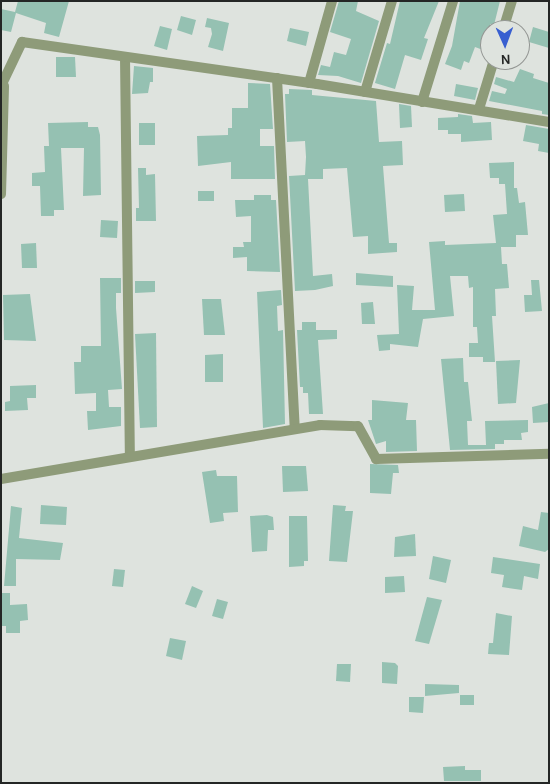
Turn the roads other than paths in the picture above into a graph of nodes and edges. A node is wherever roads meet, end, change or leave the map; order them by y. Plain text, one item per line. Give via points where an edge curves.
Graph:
1 (332, 1) edge
2 (392, 1) edge
3 (453, 1) edge
4 (512, 1) edge
5 (506, 20) edge
6 (125, 57) junction
7 (491, 70) edge
8 (276, 78) junction
9 (309, 83) junction
10 (3, 86) edge
11 (365, 92) junction
12 (422, 102) junction
13 (479, 108) junction
14 (549, 122) edge
15 (1, 194) edge
16 (295, 429) junction
17 (549, 454) edge
18 (130, 455) junction
19 (1, 480) edge

1 - 9 street
2 - 11 street
3 - 12 street
4 - 5 street
6 - 8 street
6 - 10 street via 22,42
6 - 18 street
7 - 13 street
8 - 9 street
8 - 16 street
9 - 11 street
10 - 15 street
11 - 12 street
12 - 13 street
13 - 14 street
16 - 17 street via 358,426 376,459
16 - 18 street
18 - 19 street

